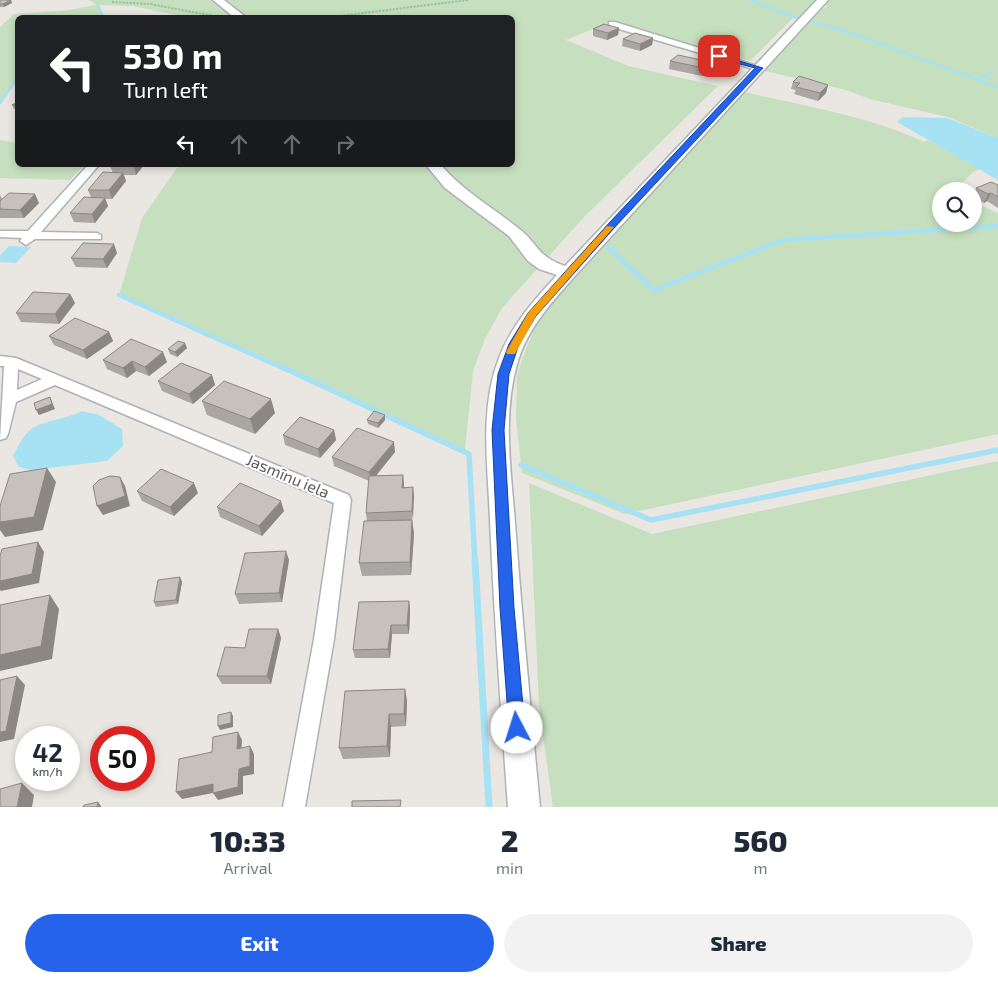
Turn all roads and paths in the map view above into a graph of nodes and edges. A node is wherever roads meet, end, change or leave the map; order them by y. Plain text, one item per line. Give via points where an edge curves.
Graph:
1 (218, 0) edge
2 (468, 0) edge
3 (823, 0) edge
4 (112, 2) dead end
5 (209, 15) edge
6 (238, 15) edge
7 (347, 15) edge
8 (612, 24) edge
9 (760, 68) junction
10 (92, 167) edge
11 (434, 167) edge
12 (0, 234) edge
13 (29, 238) junction
14 (97, 238) dead end
15 (568, 273) junction
16 (5, 361) edge
17 (55, 379) junction
18 (9, 399) junction
19 (0, 434) edge
20 (294, 807) edge
21 (524, 807) edge

1 - 6 main road
2 - 7 path
3 - 9 main road
4 - 5 path via 150,4
8 - 9 street
9 - 15 main road
10 - 13 street
11 - 15 main road via 450,185 515,233 534,257 545,265
12 - 13 street
13 - 14 street
15 - 21 main road via 532,315 514,344 504,374 498,430 507,608
16 - 17 street, Jasmīnu iela
16 - 18 street
17 - 18 street
17 - 20 street, Jasmīnu iela via 343,500 324,638
18 - 19 street

